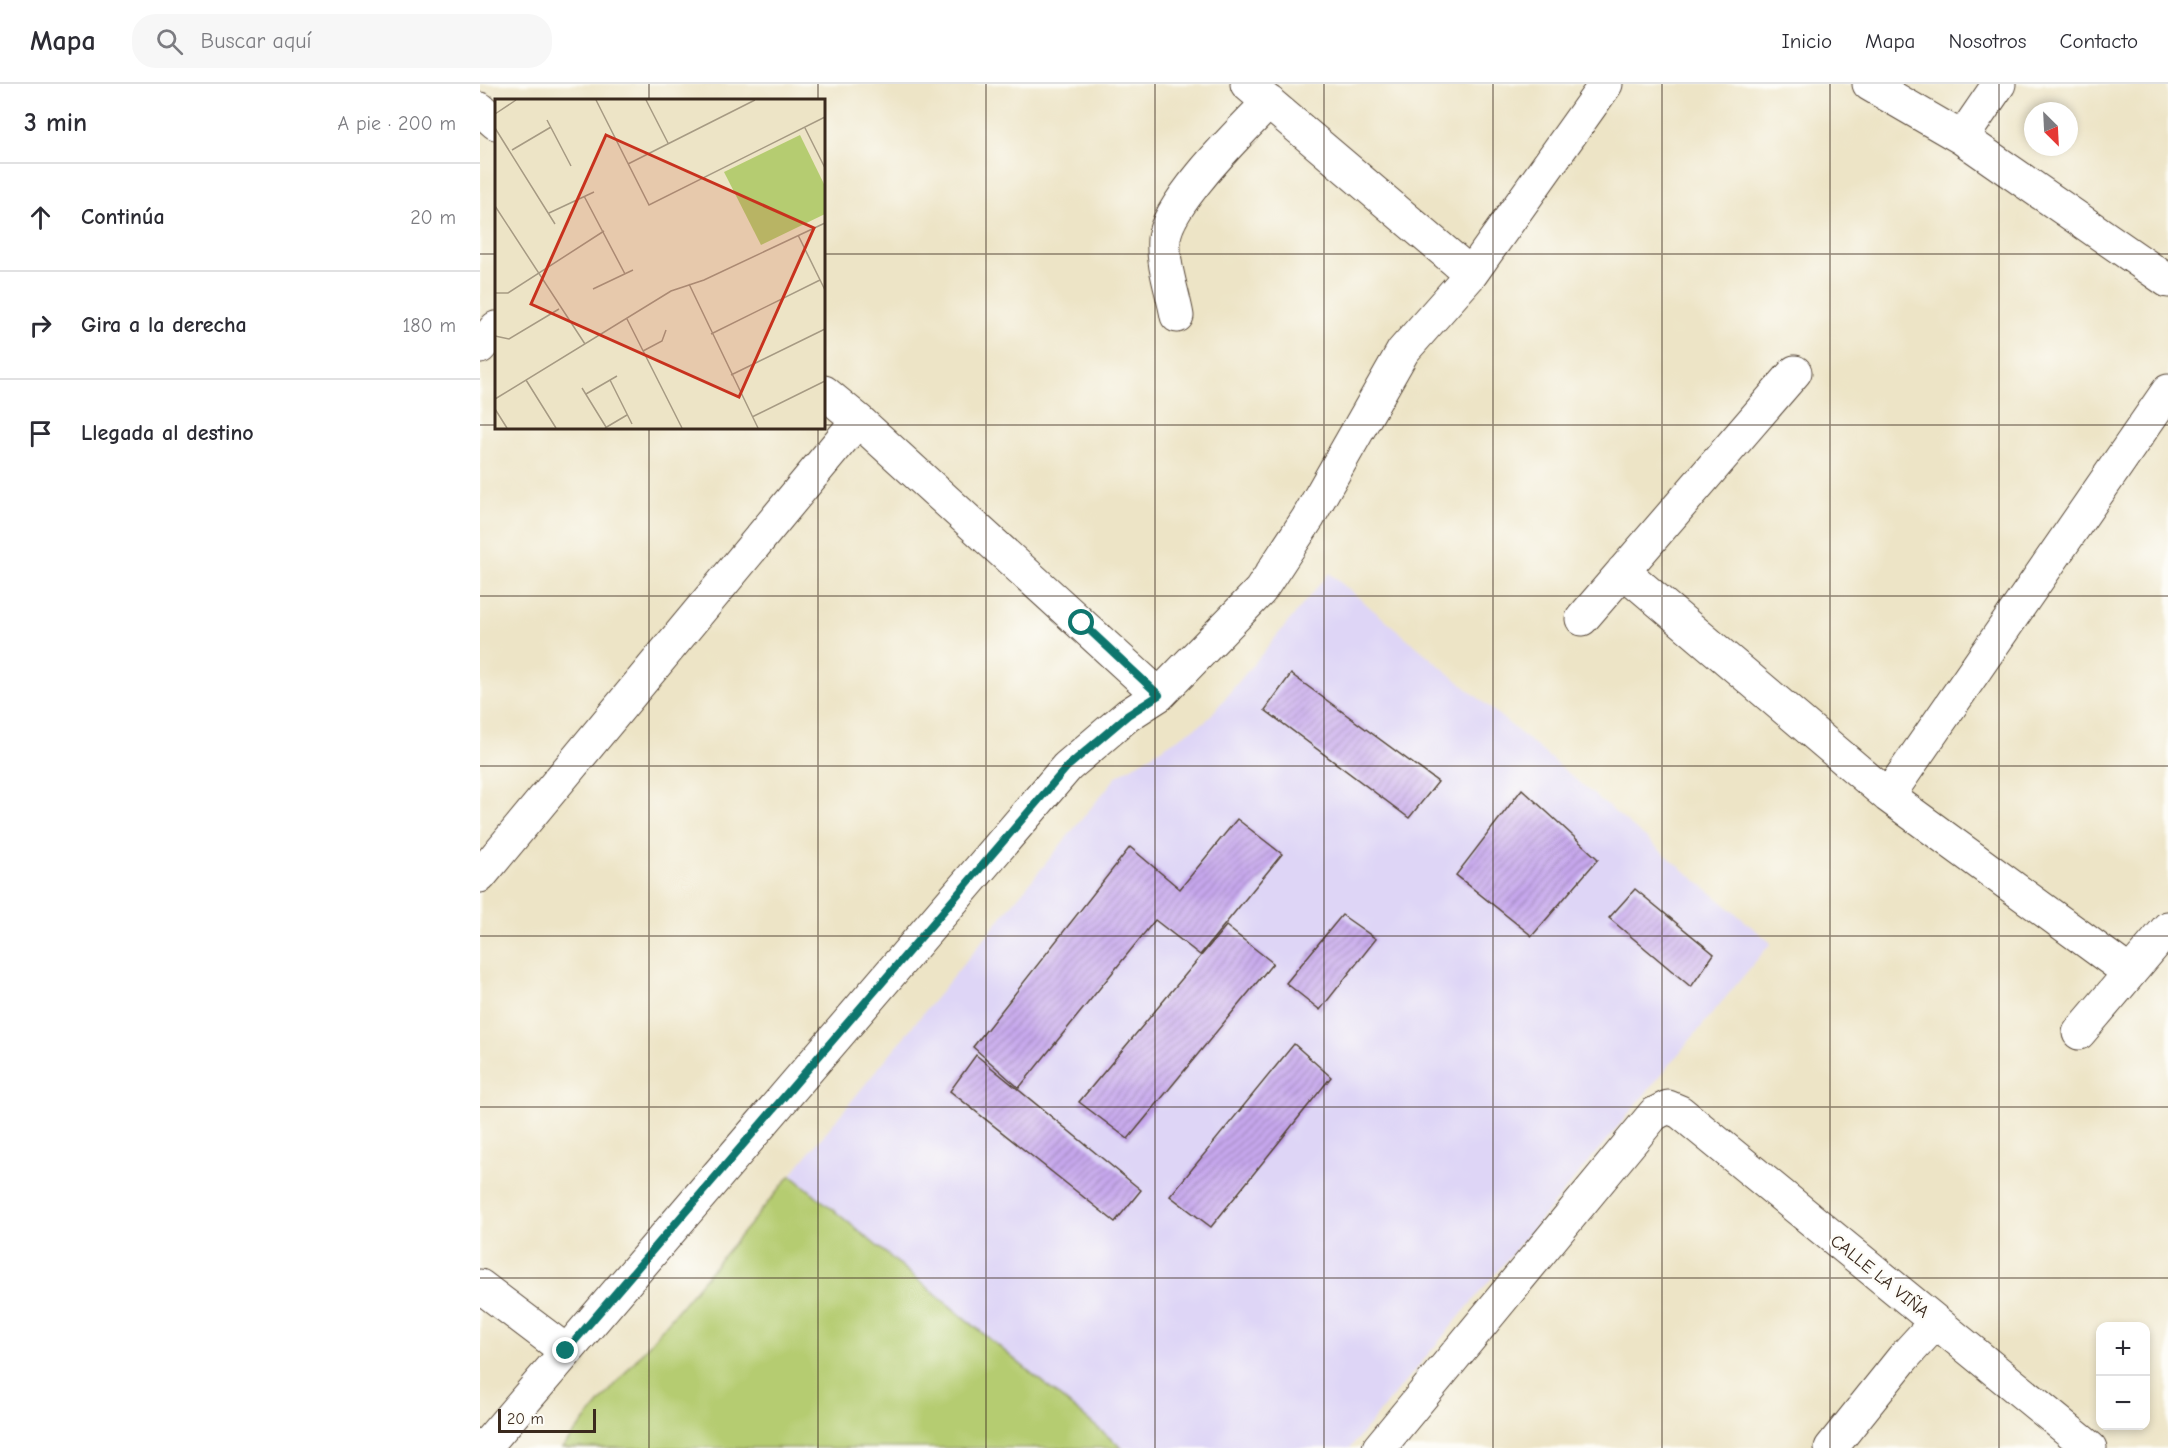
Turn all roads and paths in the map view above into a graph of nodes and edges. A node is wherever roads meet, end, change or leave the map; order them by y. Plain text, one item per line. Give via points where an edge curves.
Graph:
1 (1606, 84) edge
2 (1869, 84) edge
3 (2000, 84) edge
4 (1258, 93) edge
5 (480, 109) edge
6 (495, 122) edge
7 (1962, 138) junction
8 (1471, 274) junction
9 (2168, 281) edge
10 (1177, 316) dead end
11 (495, 329) edge
12 (480, 347) edge
13 (1795, 372) dead end
14 (2168, 391) edge
15 (825, 393) edge
16 (858, 420) junction
17 (1623, 571) junction
18 (1582, 619) dead end
19 (1159, 695) junction
20 (1888, 796) junction
21 (480, 876) edge
22 (2168, 928) edge
23 (2130, 973) junction
24 (2079, 1033) dead end
25 (480, 1286) edge
26 (1936, 1322) junction
27 (566, 1351) junction
28 (484, 1448) edge
29 (1379, 1448) edge
30 (1831, 1448) edge
31 (2090, 1448) edge

1 - 8 street
2 - 7 street
3 - 7 street
4 - 8 street
4 - 10 street via 1167,226 1165,255
5 - 6 street
7 - 9 street
8 - 19 street via 1403,351 1308,518 1260,591
11 - 12 street
13 - 17 street
14 - 20 street
15 - 16 street
16 - 19 street
16 - 21 street
17 - 18 street
17 - 20 street
19 - 27 street via 1128,715 1067,767
20 - 23 street
22 - 23 street
23 - 24 street
25 - 27 street
26 - 29 street, CALLE LA VIÑA via 1680,1112 1668,1107 1654,1114
26 - 30 street
26 - 31 street, CALLE LA VIÑA
27 - 28 street

